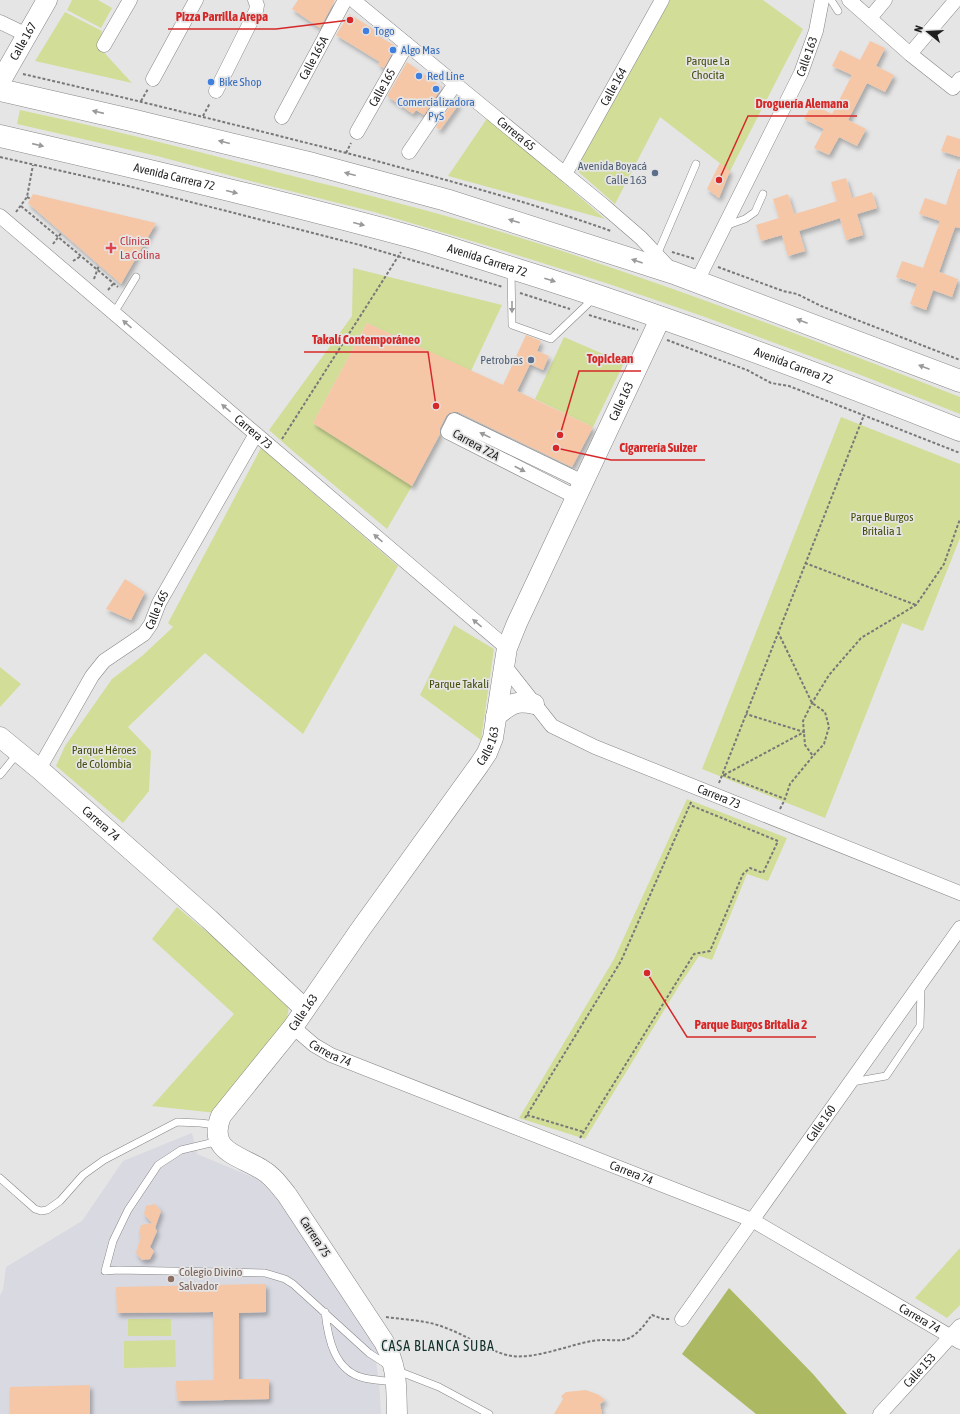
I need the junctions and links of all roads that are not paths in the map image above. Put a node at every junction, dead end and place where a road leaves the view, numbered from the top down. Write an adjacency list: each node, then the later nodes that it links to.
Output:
1 (46, 0): 16 (street, Calle 167)
2 (130, 0): 18 (street)
3 (196, 0): 20 (street)
4 (345, 0): 26 (street, Calle 165A)
5 (353, 0): 17 (street, Carrera 65)
6 (662, 0): 31 (street, Calle 164)
7 (822, 0): 34 (street, Calle 163)
8 (831, 0): 13 (lane)
9 (849, 0): 14 (street)
10 (885, 0): 14 (street)
11 (956, 0): 19 (street)
12 (256, 2): 25 (street)
13 (838, 10)
14 (870, 18): 19 (street)
15 (0, 22): 16 (street)
16 (27, 35): 21 (street, Calle 167)
17 (407, 44): 22 (street, Carrera 65); 27 (street, Calle 165)
18 (104, 45)
19 (910, 54): 23 (street)
20 (153, 79)
21 (0, 82)
22 (455, 84): 29 (street); 31 (street, Carrera 65)
23 (955, 86)
24 (0, 90): 37 (highway, one-way to 24)
25 (216, 91)
26 (282, 117)
27 (357, 132)
28 (0, 136): 36 (highway, Avenida Carrera 72, one-way to 36)
29 (409, 152)
30 (696, 164): 35 (lane)
31 (565, 174): 35 (street, Carrera 65)
32 (763, 194): 34 (lane)
33 (7, 216): 41 (street, Carrera 73)
34 (724, 227): 39 (street, Calle 163)
35 (657, 255): 37 (street, Carrera 65)
36 (511, 268): 40 (highway, Avenida Carrera 72, one-way to 40); 40 (lane, one-way to 40)
37 (674, 273): 39 (highway)
38 (136, 277): 41 (lane)
39 (696, 281): 43 (highway, one-way to 39)
40 (598, 296): 42 (highway, Avenida Carrera 72)
41 (114, 312): 45 (street, Carrera 73, one-way to 41)
42 (657, 326): 44 (highway, Avenida Carrera 72); 48 (street, Calle 163)
43 (960, 381)
44 (960, 430)
45 (256, 434): 49 (street, Carrera 73, one-way to 45); 54 (street, Calle 165)
46 (549, 466): 47 (street); 47 (street, Carrera 72A, one-way to 47); 48 (street, Carrera 72A)
47 (542, 480): 48 (street, Carrera 72A)
48 (580, 490): 49 (street, Calle 163)
49 (505, 657): 50 (street, Carrera 73); 51 (street, Calle 163)
50 (534, 704): 51 (street); 56 (street, Carrera 73)
51 (496, 716): 59 (street, Calle 163)
52 (0, 737): 53 (street, Carrera 74)
53 (18, 752): 54 (street, Carrera 74); 55 (lane)
54 (39, 769): 59 (street, Carrera 74)
55 (0, 775)
56 (960, 893)
57 (960, 928): 58 (street, Calle 160)
58 (921, 982): 61 (street, Calle 160); 61 (lane)
59 (305, 1009): 60 (street, Calle 163)
60 (293, 1027): 62 (street, Calle 163); 64 (street, Carrera 74)
61 (850, 1082): 64 (street, Calle 160)
62 (218, 1133): 63 (lane); 65 (lane); 69 (street, Carrera 75)
63 (0, 1178)
64 (752, 1220): 66 (street, Calle 160); 68 (street, Carrera 74)
65 (325, 1312): 69 (lane); 69 (lane)
66 (682, 1319)
67 (960, 1326): 68 (street, Calle 153)
68 (955, 1339): 72 (street, Calle 153)
69 (396, 1376): 70 (street, Carrera 75); 71 (lane)
70 (397, 1414)
71 (489, 1414)
72 (880, 1414)

